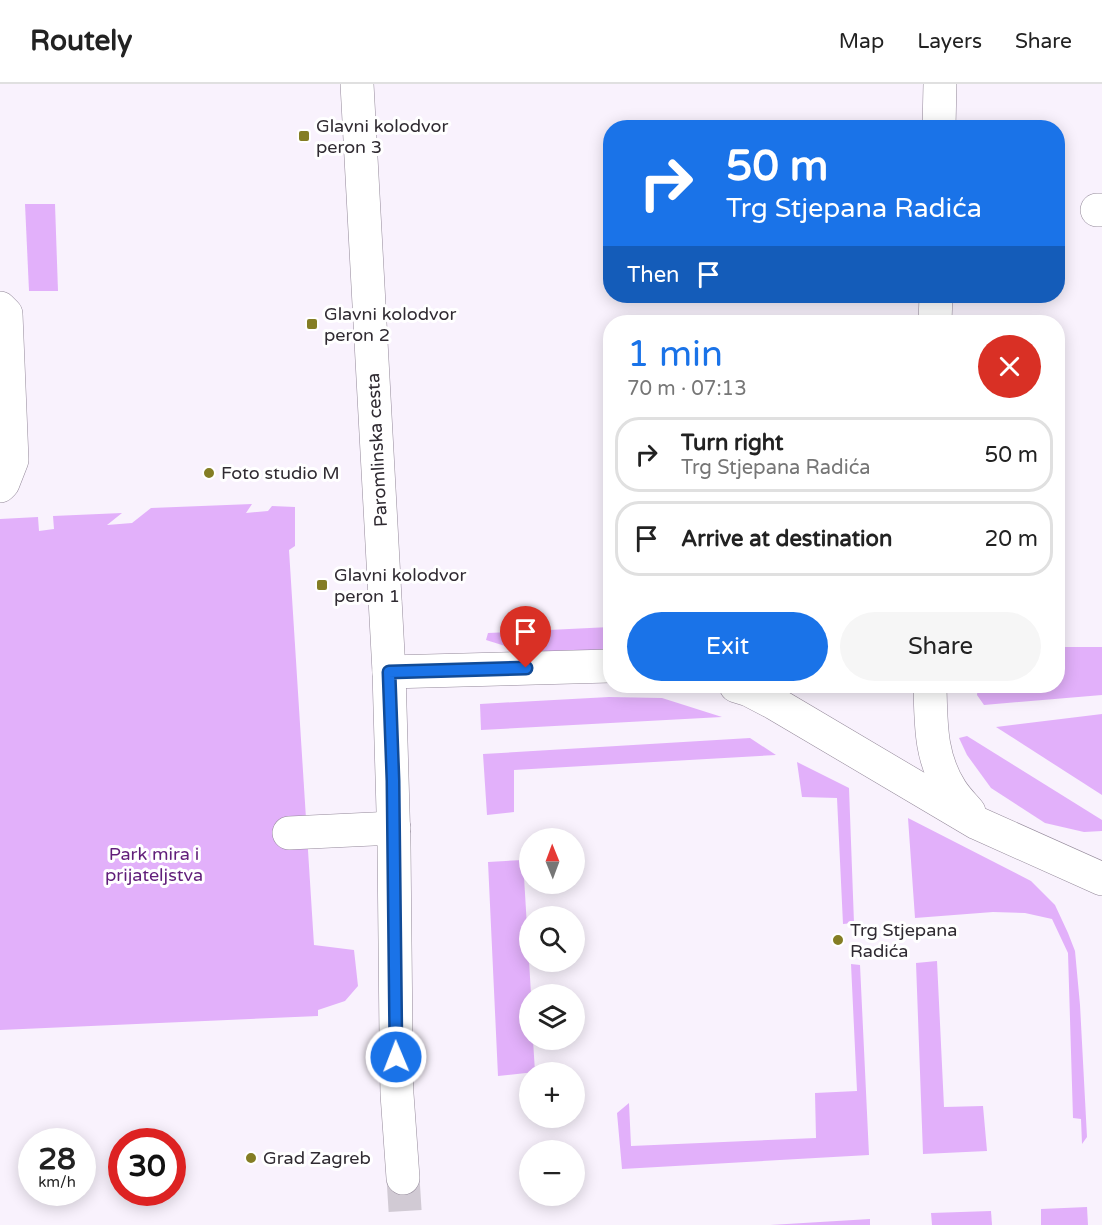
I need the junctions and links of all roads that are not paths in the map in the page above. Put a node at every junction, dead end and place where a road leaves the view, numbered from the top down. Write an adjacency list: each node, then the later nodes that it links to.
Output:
1 (357, 84): 7 (street, Paromlinska cesta)
2 (940, 84): 3 (street)
3 (939, 120)
4 (0, 308): 5 (street)
5 (0, 486)
6 (603, 666): 7 (street)
7 (389, 672): 11 (street)
8 (755, 693): 10 (street)
9 (930, 693): 10 (street)
10 (977, 823): 13 (street)
11 (394, 828): 12 (street); 15 (street)
12 (289, 833)
13 (1102, 879): 14 (street)
14 (1102, 894)
15 (403, 1178)

